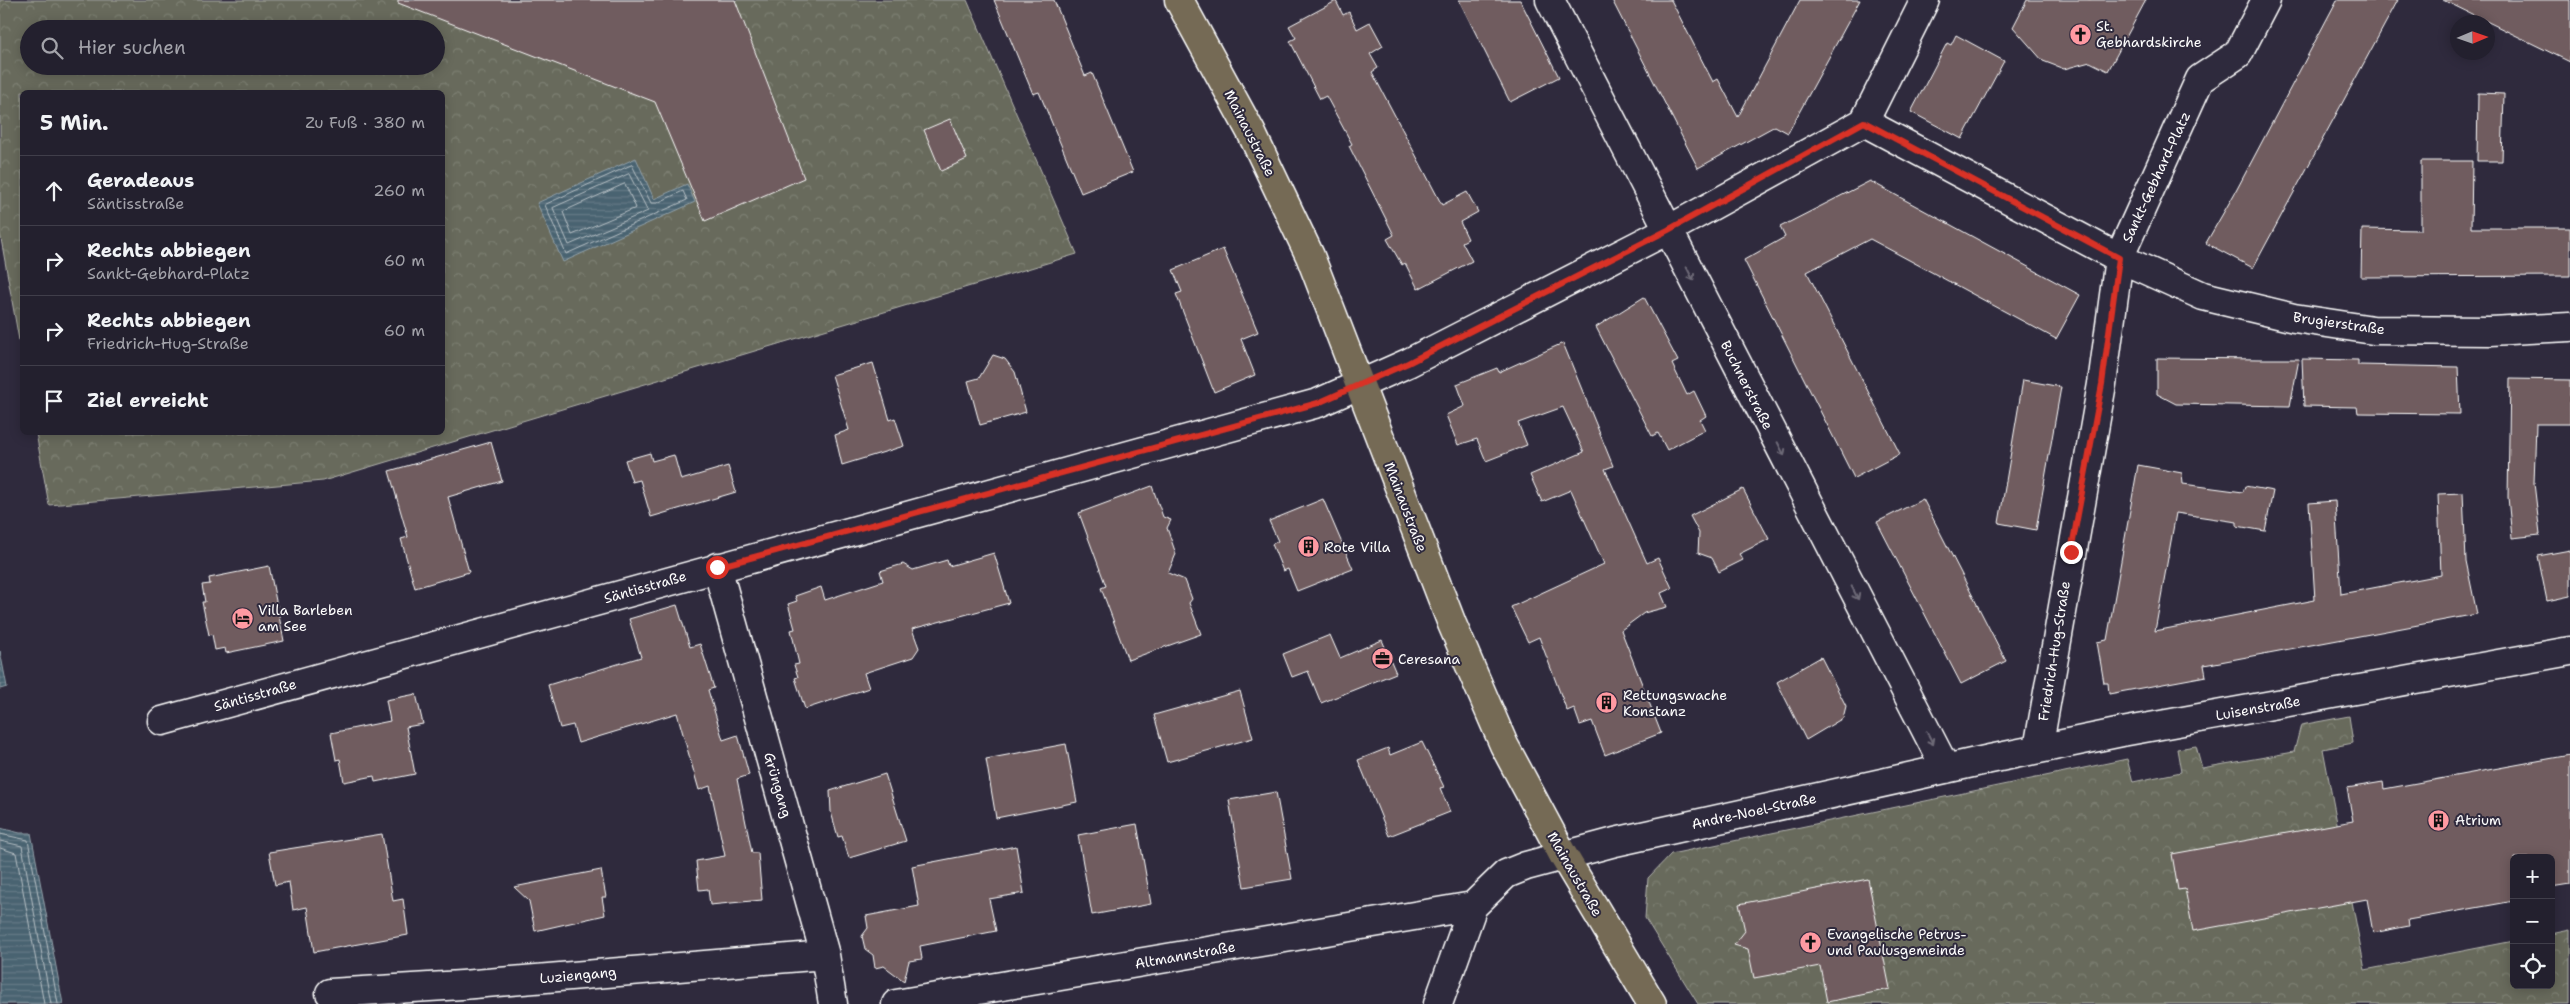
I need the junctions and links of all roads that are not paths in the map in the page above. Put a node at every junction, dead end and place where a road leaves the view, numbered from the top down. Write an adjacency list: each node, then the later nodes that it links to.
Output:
1 (1178, 0): 9 (main road, Mainaustraße)
2 (1550, 0): 6 (street, Buchnerstraße)
3 (1925, 0): 5 (street)
4 (2266, 0): 7 (street, Sankt-Gebhard-Platz)
5 (1864, 122): 6 (street, Säntisstraße); 7 (street, Sankt-Gebhard-Platz)
6 (1668, 230): 9 (street, Säntisstraße); 14 (street, Buchnerstraße, one-way to 14)
7 (2119, 258): 8 (street, Brugierstraße); 13 (street, Friedrich-Hug-Straße)
8 (2570, 327)
9 (1358, 384): 10 (street, Säntisstraße); 15 (main road, Mainaustraße)
10 (717, 567): 12 (street, Säntisstraße); 17 (street, Grüngang)
11 (2570, 651): 13 (street, Luisenstraße)
12 (162, 721)
13 (2038, 749): 14 (street, Luisenstraße)
14 (1946, 769): 15 (street, Andre-Noel-Straße)
15 (1563, 855): 16 (street, Andre-Noel-Straße); 22 (main road, Mainaustraße)
16 (1473, 906): 20 (street, Altmannstraße); 21 (street)
17 (825, 955): 18 (street, Luziengang); 19 (street, Grüngang)
18 (330, 993)
19 (833, 1004)
20 (896, 1004)
21 (1438, 1004)
22 (1652, 1004)

